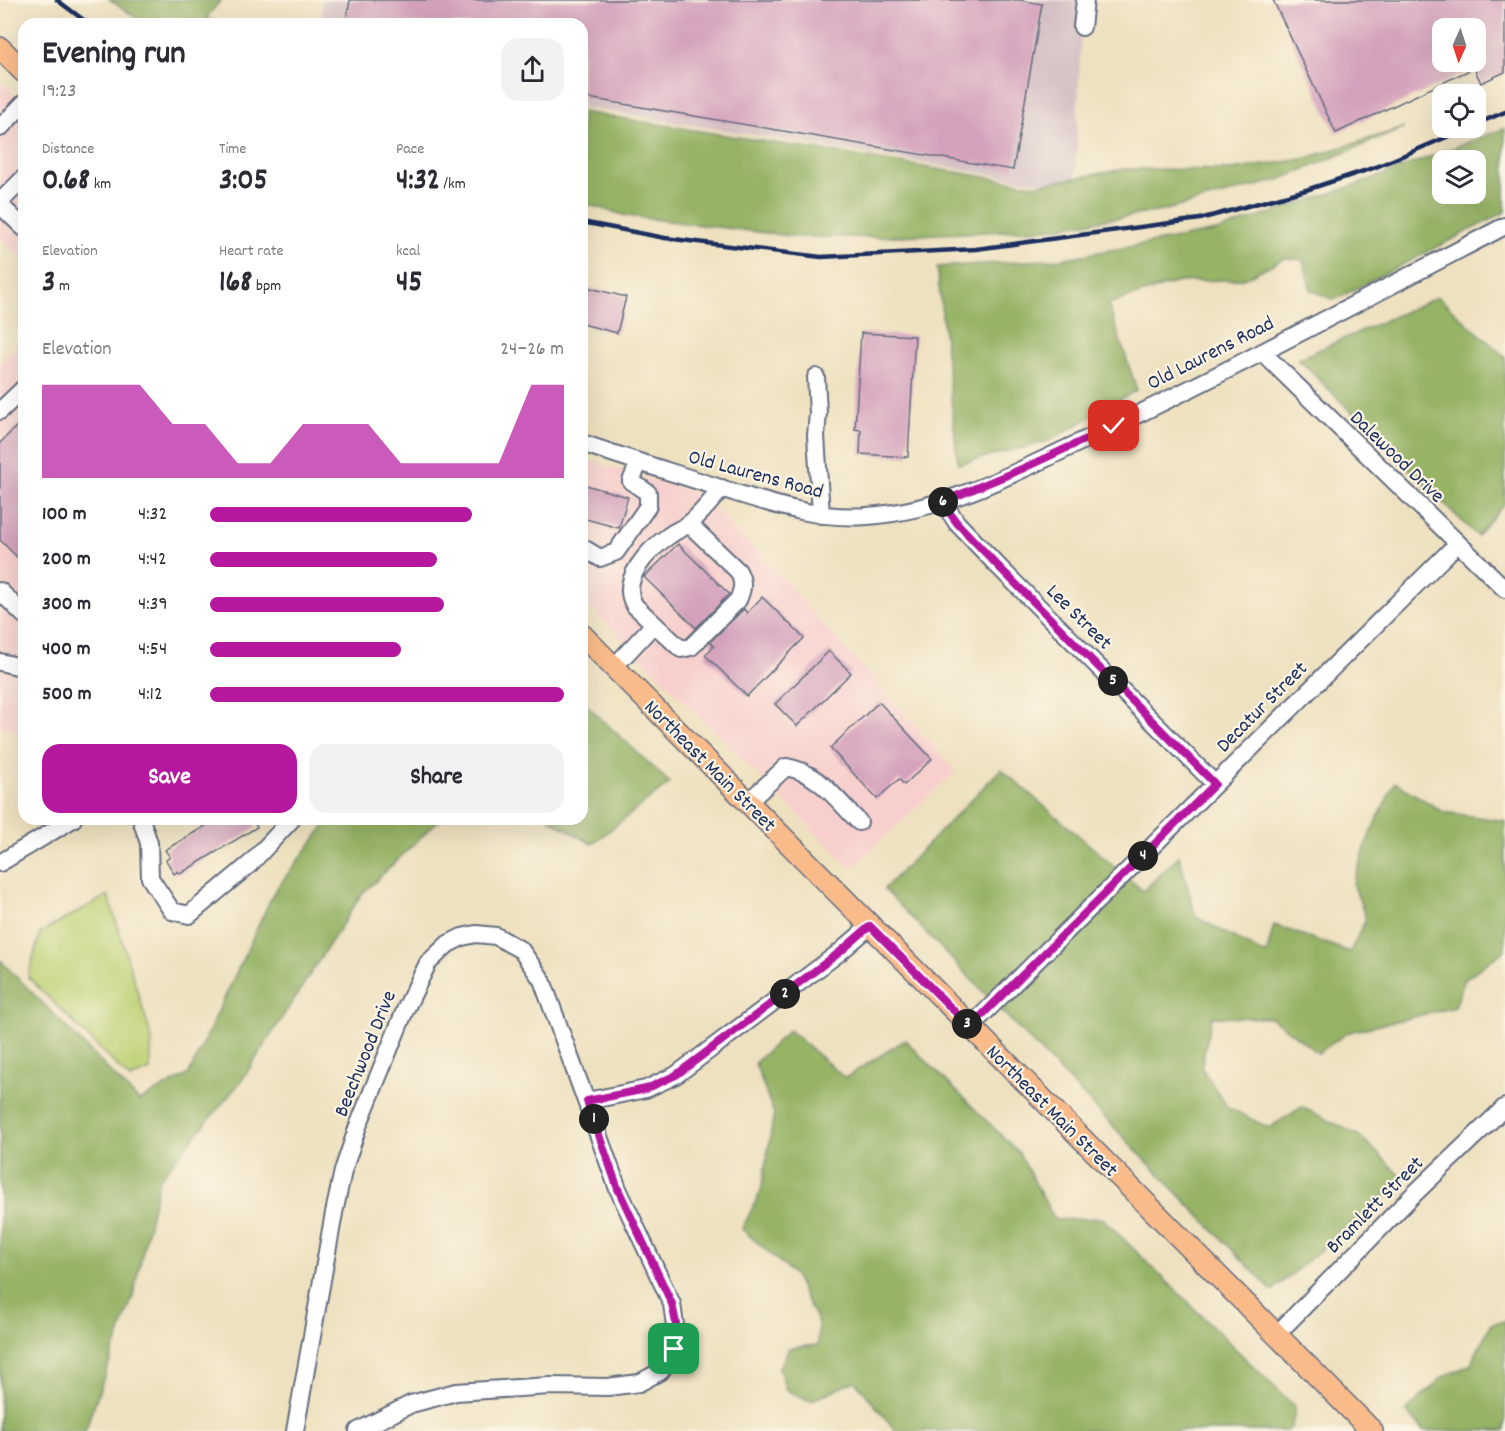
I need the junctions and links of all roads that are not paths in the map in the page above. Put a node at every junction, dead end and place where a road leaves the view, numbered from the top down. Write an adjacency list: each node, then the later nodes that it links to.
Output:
1 (1084, 0): 2 (street)
2 (1082, 27)
3 (0, 48): 4 (main road)
4 (18, 66)
5 (18, 108): 6 (street)
6 (0, 128)
7 (18, 184): 8 (street)
8 (0, 204): 9 (street)
9 (18, 222)
10 (1505, 226): 11 (street, Old Laurens Road)
11 (1263, 352): 18 (street, Old Laurens Road); 21 (street, Dalewood Drive)
12 (816, 377): 19 (street)
13 (18, 394): 14 (street)
14 (0, 411)
15 (588, 445): 16 (street, Old Laurens Road)
16 (639, 463): 17 (street, Old Laurens Road); 22 (street)
17 (722, 488): 19 (street, Old Laurens Road); 20 (street)
18 (942, 502): 19 (street, Old Laurens Road); 31 (street, Lee Street)
19 (821, 515)
20 (689, 524): 26 (street); 26 (street)
21 (1457, 544): 23 (street, Dalewood Drive); 31 (street, Decatur Street)
22 (588, 551)
23 (1505, 589)
24 (0, 591): 25 (street)
25 (18, 609)
26 (653, 625): 30 (street)
27 (588, 641): 30 (main road, Northeast Main Street)
28 (0, 663): 29 (street)
29 (18, 666)
30 (614, 667): 32 (main road, Northeast Main Street)
31 (1215, 784): 39 (street, Decatur Street)
32 (748, 802): 33 (street); 38 (main road, Northeast Main Street)
33 (859, 822)
34 (63, 825): 37 (street)
35 (143, 825): 36 (street)
36 (286, 825)
37 (0, 863)
38 (870, 926): 39 (main road, Northeast Main Street); 40 (street)
39 (970, 1027): 42 (main road, Northeast Main Street)
40 (587, 1101): 43 (street, Beechwood Drive); 44 (street, Beechwood Drive)
41 (1505, 1107): 42 (street, Bramlett Street)
42 (1276, 1335): 45 (main road, Northeast Main Street)
43 (295, 1431)
44 (358, 1431)
45 (1372, 1431)

